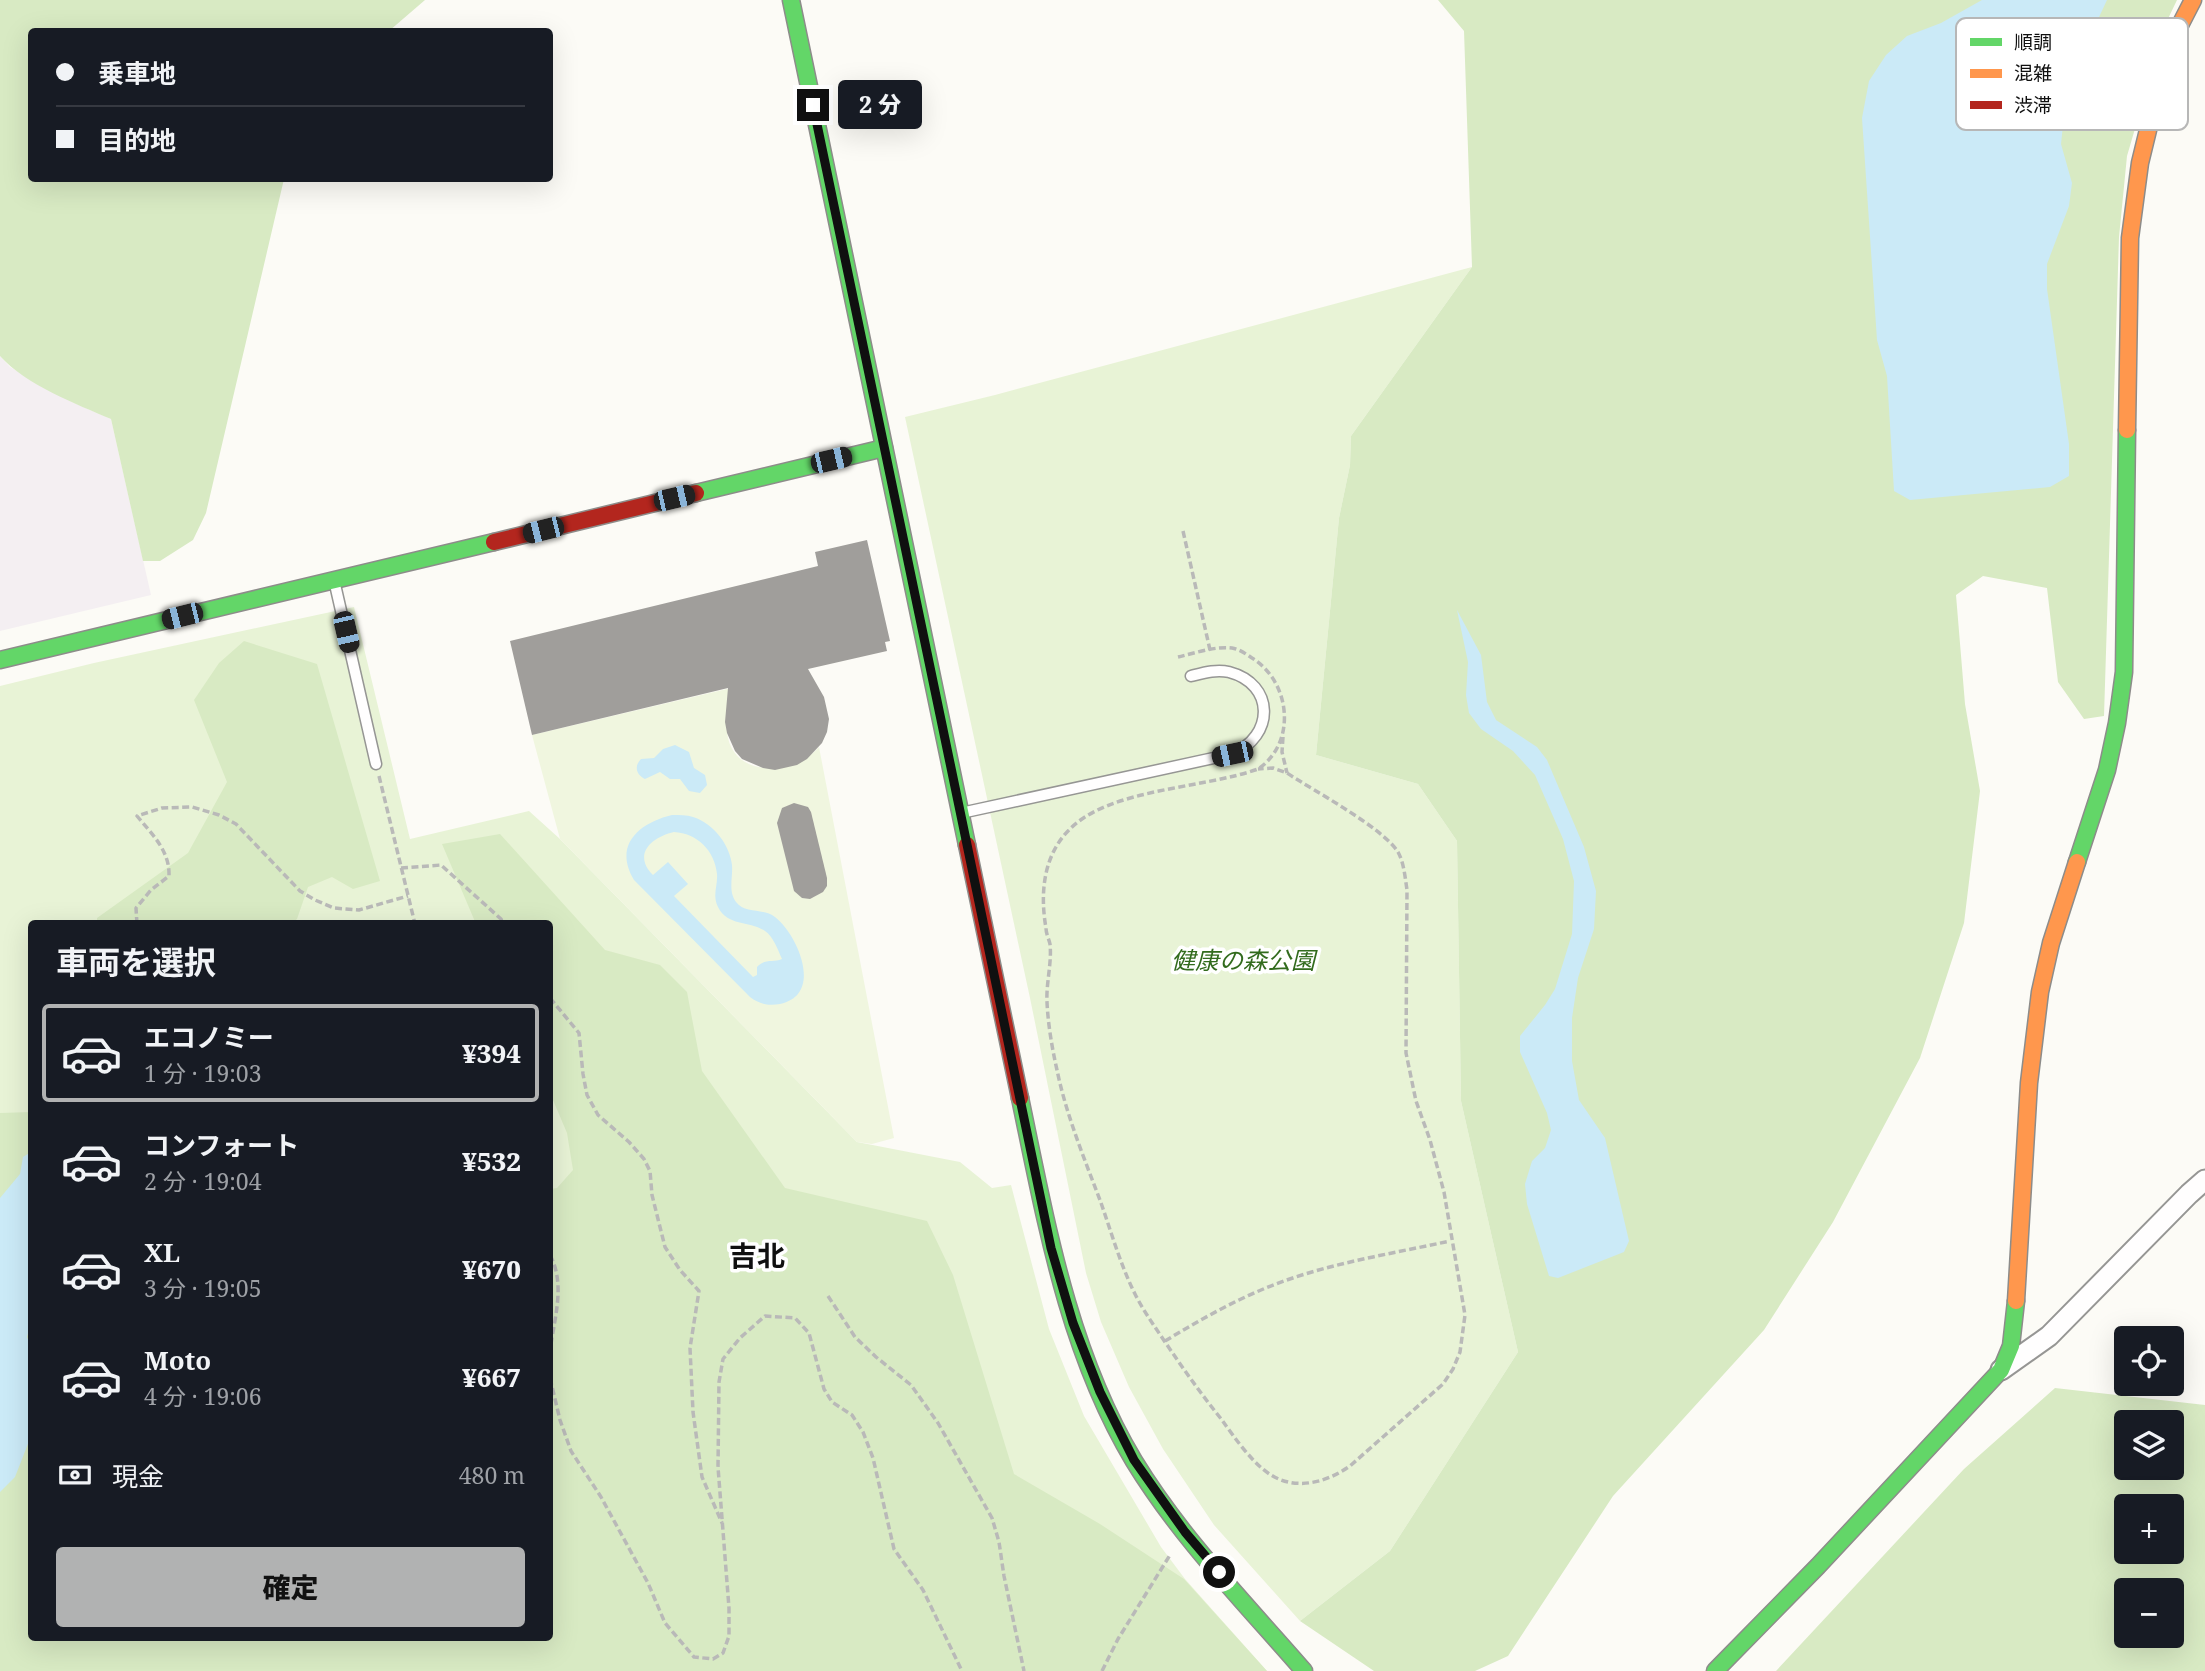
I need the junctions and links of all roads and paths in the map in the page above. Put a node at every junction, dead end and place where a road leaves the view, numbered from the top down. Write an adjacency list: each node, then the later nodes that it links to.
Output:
1 (791, 0): 5 (street)
2 (2193, 0): 3 (street)
3 (2184, 18)
4 (2149, 130): 29 (street)
5 (884, 448): 7 (street); 16 (street)
6 (1183, 531): 8 (path)
7 (333, 580): 10 (street); 13 (lane)
8 (1210, 650): 9 (path); 12 (path)
9 (1178, 657)
10 (0, 660)
11 (1191, 676): 16 (lane)
12 (1283, 734): 14 (path); 15 (path)
13 (376, 764): 17 (path)
14 (1258, 769): 15 (path); 28 (path)
15 (1287, 773): 24 (path)
16 (960, 813): 36 (street)
17 (401, 868): 18 (path); 21 (path)
18 (408, 897): 19 (path); 20 (path)
19 (137, 920)
20 (414, 920)
21 (501, 920)
22 (553, 1002): 31 (path)
23 (2205, 1180): 29 (street)
24 (1450, 1241): 28 (path); 28 (path)
25 (553, 1260): 27 (path)
26 (828, 1296): 34 (path)
27 (553, 1329)
28 (1165, 1341)
29 (2001, 1370): 37 (street)
30 (553, 1391): 31 (path)
31 (724, 1528): 33 (path)
32 (1170, 1555): 35 (path)
33 (962, 1671)
34 (1024, 1671)
35 (1102, 1671)
36 (1304, 1671)
37 (1715, 1671)

